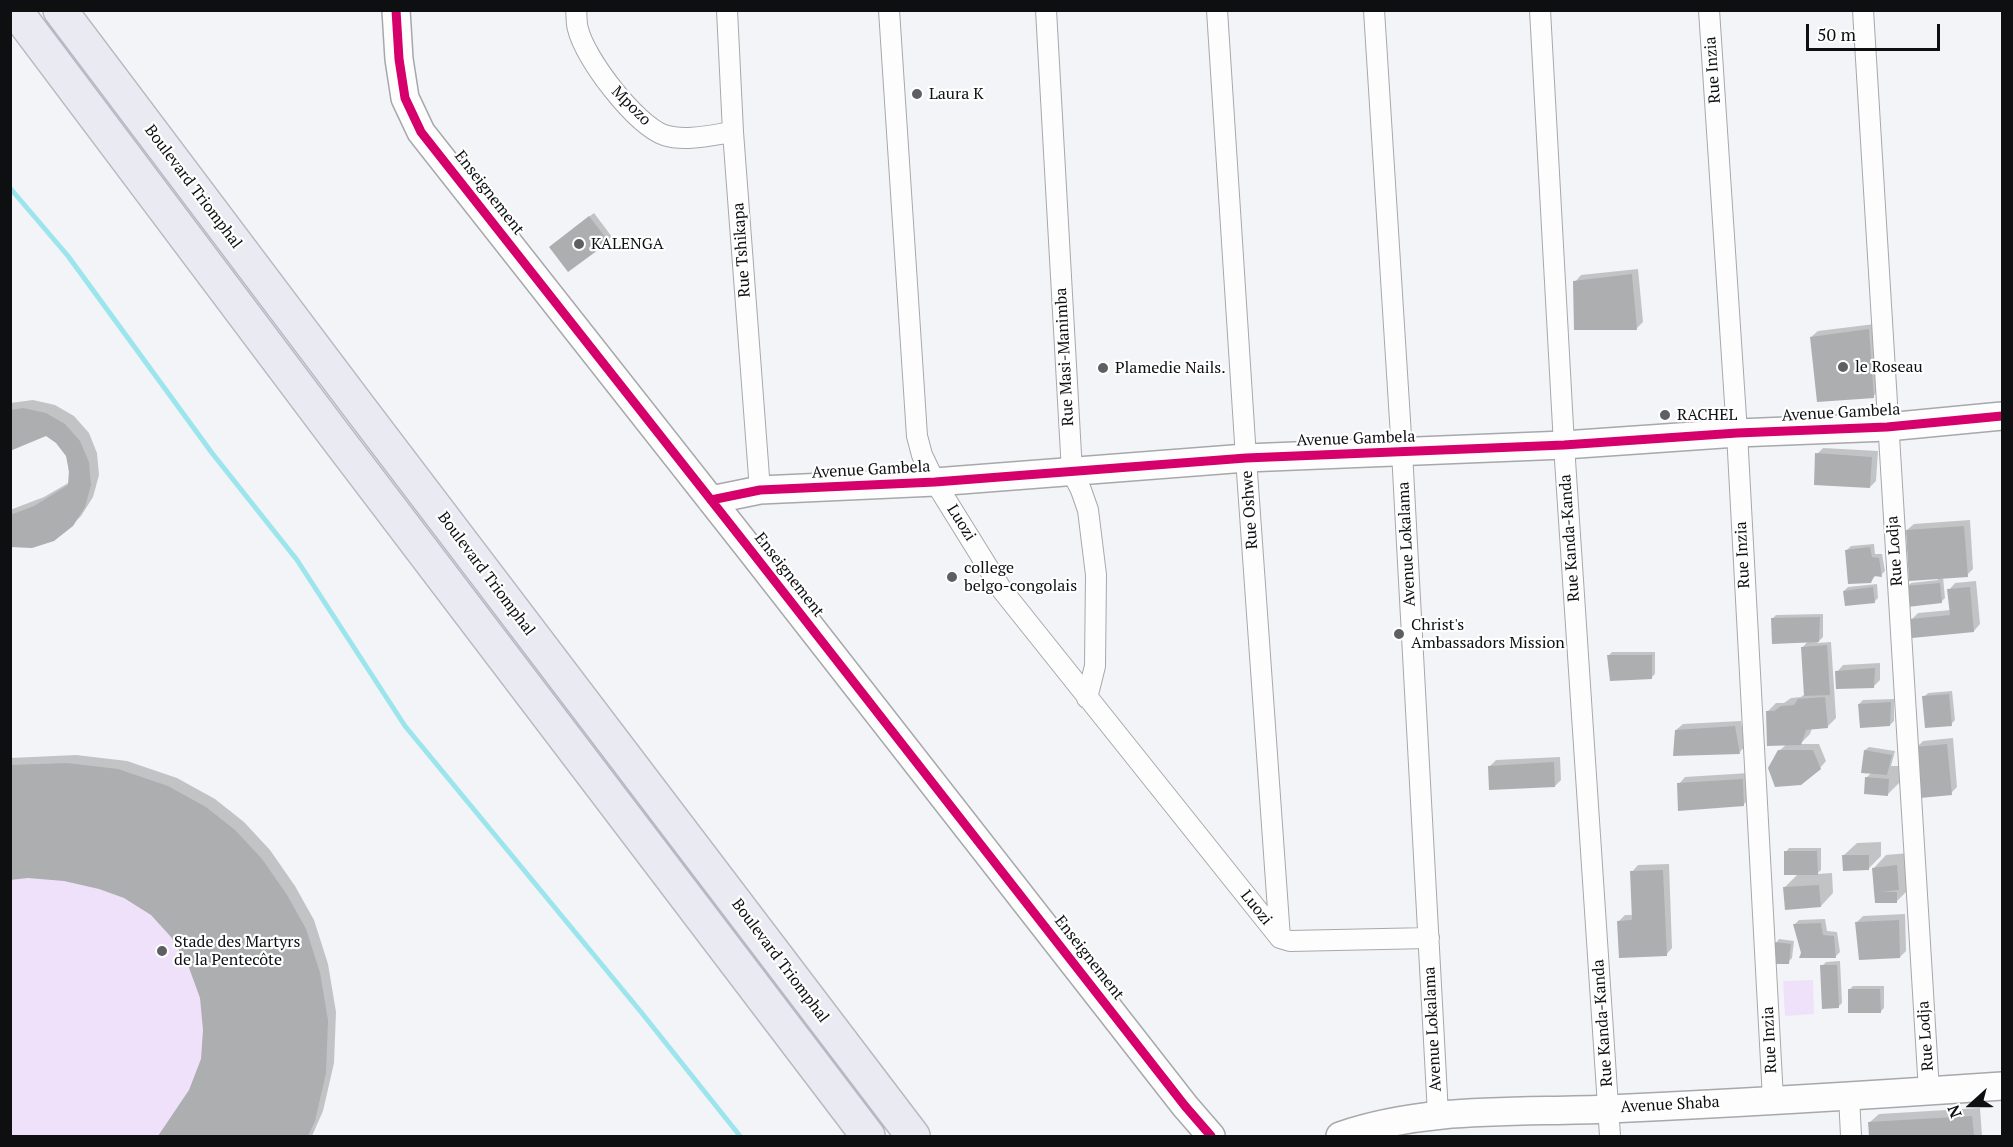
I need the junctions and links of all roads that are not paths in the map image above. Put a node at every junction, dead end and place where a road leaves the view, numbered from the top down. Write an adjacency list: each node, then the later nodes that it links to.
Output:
1 (15, 10): 33 (highway)
2 (60, 10): 34 (highway, Boulevard Triomphal)
3 (396, 10): 23 (street, Enseignement)
4 (576, 10): 13 (street, Mpozo)
5 (727, 10): 13 (street, Rue Tshikapa)
6 (889, 10): 21 (street, Luozi)
7 (1046, 10): 20 (street, Rue Masi-Manimba)
8 (1217, 10): 19 (street, Rue Oshwe)
9 (1374, 10): 18 (street, Avenue Lokalama)
10 (1540, 10): 17 (street, Rue Kanda-Kanda)
11 (1709, 10): 16 (street, Rue Inzia)
12 (1863, 10): 15 (street, Rue Lodja)
13 (733, 132): 22 (street, Rue Tshikapa)
14 (2002, 416): 15 (street, Avenue Gambela)
15 (1887, 427): 16 (street, Avenue Gambela); 28 (street, Rue Lodja)
16 (1737, 433): 17 (street, Avenue Gambela); 30 (street, Rue Inzia)
17 (1564, 445): 18 (street, Avenue Gambela); 31 (street, Rue Kanda-Kanda)
18 (1402, 452): 19 (street, Avenue Gambela); 26 (street, Avenue Lokalama)
19 (1246, 458): 20 (street, Avenue Gambela); 25 (street, Rue Oshwe)
20 (1072, 472): 21 (street, Avenue Gambela); 24 (street, Rue Masi-Manimba)
21 (935, 482): 22 (street, Avenue Gambela); 24 (street, Luozi)
22 (760, 490): 23 (street, Avenue Gambela)
23 (711, 500): 35 (street, Enseignement)
24 (1087, 698): 25 (street, Luozi)
25 (1280, 938): 26 (street)
26 (1429, 938): 32 (street, Avenue Lokalama)
27 (2002, 1086): 28 (street, Avenue Shaba)
28 (1929, 1091): 29 (street, Avenue Shaba)
29 (1849, 1096): 30 (street, Avenue Shaba); 38 (street)
30 (1773, 1100): 31 (street, Avenue Shaba)
31 (1609, 1109): 32 (street, Avenue Shaba); 37 (street, Rue Kanda-Kanda)
32 (1438, 1114): 36 (street, Avenue Shaba)
33 (868, 1137)
34 (913, 1137)
35 (1211, 1137)
36 (1340, 1137)
37 (1610, 1137)
38 (1851, 1137)

